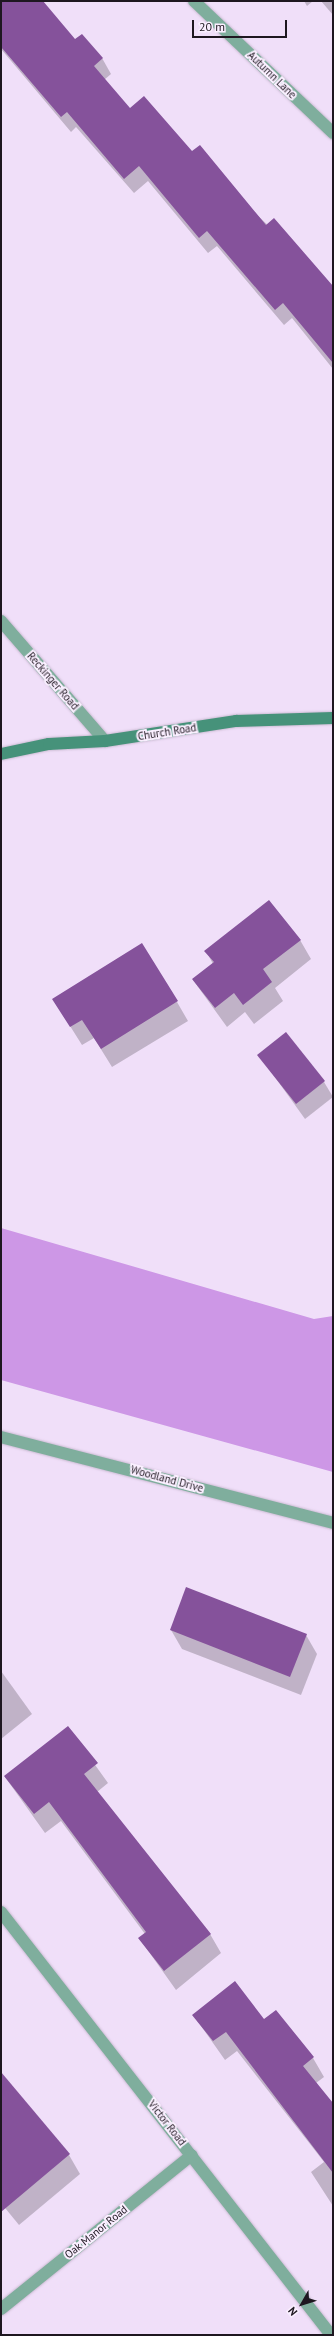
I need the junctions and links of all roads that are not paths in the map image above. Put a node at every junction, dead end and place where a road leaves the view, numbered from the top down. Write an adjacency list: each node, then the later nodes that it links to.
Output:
1 (194, 1): 2 (street, Autumn Lane)
2 (333, 133)
3 (1, 621): 5 (street, Reckinger Road)
4 (333, 718): 5 (street, Church Road)
5 (106, 741): 6 (street, Church Road)
6 (1, 754)
7 (1, 1437): 8 (street, Woodland Drive)
8 (333, 1523)
9 (1, 1912): 10 (street, Victor Road)
10 (192, 2155): 11 (street, Oak Manor Road); 12 (street, Victor Road)
11 (1, 2309)
12 (331, 2335)

